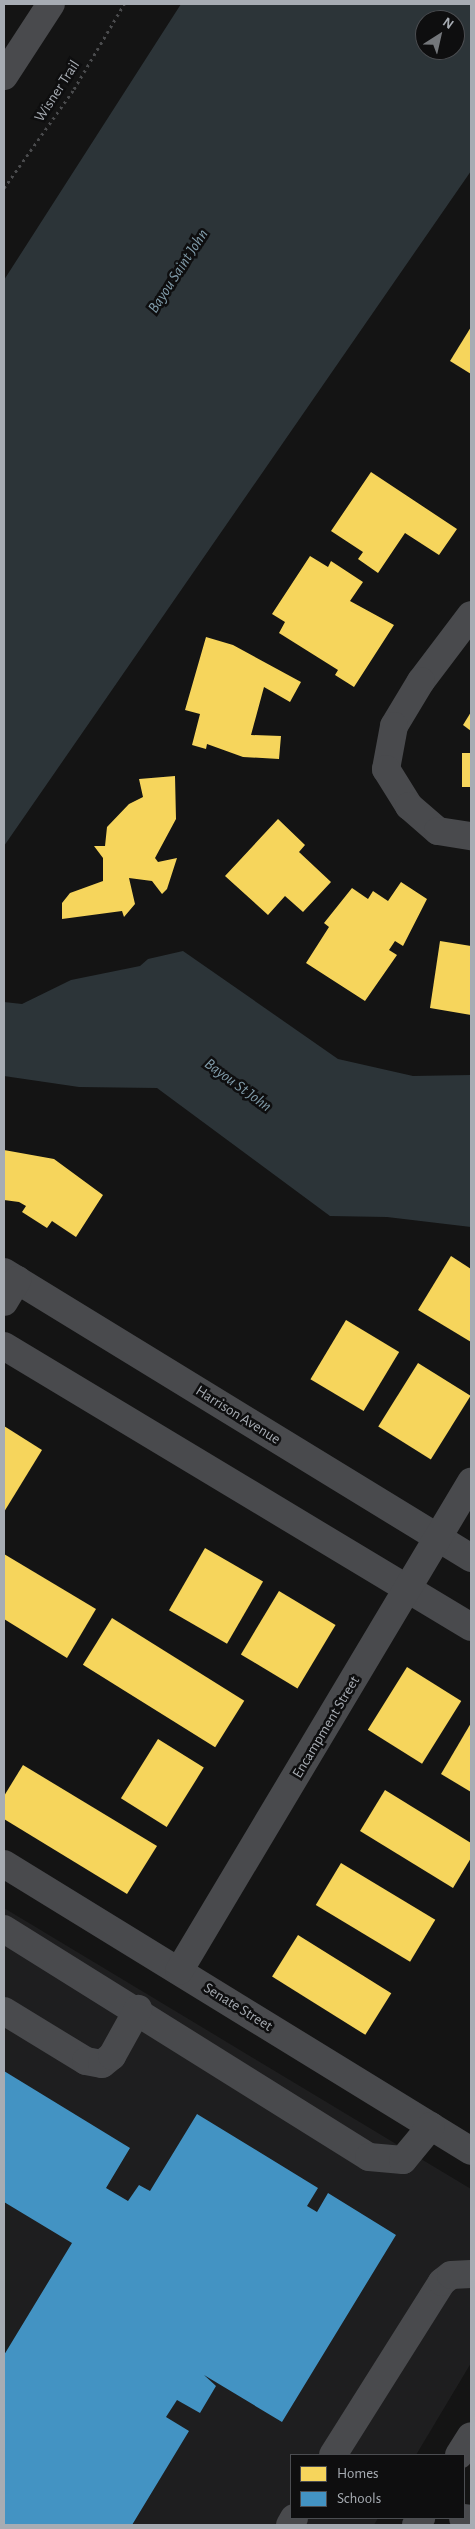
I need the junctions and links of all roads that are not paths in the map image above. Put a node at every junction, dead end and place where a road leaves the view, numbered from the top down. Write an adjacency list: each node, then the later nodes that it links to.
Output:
1 (51, 4): 2 (street)
2 (4, 76)
3 (471, 615): 4 (street)
4 (471, 836)
5 (8, 1285): 8 (street, Harrison Avenue)
6 (4, 1346): 10 (street)
7 (471, 1482): 8 (street, Encampment Street)
8 (437, 1538): 9 (street, Harrison Avenue); 10 (street, Encampment Street)
9 (471, 1558)
10 (409, 1589): 11 (street); 14 (street, Encampment Street)
11 (471, 1627)
12 (4, 1864): 14 (street, Senate Street)
13 (4, 1929): 15 (street)
14 (179, 1971): 17 (street, Senate Street)
15 (138, 2009): 16 (street); 17 (street)
16 (4, 2011)
17 (430, 2126): 18 (street, Senate Street)
18 (471, 2151)
19 (471, 2274): 21 (street)
20 (471, 2436): 22 (street)
21 (335, 2454)
22 (460, 2454)

